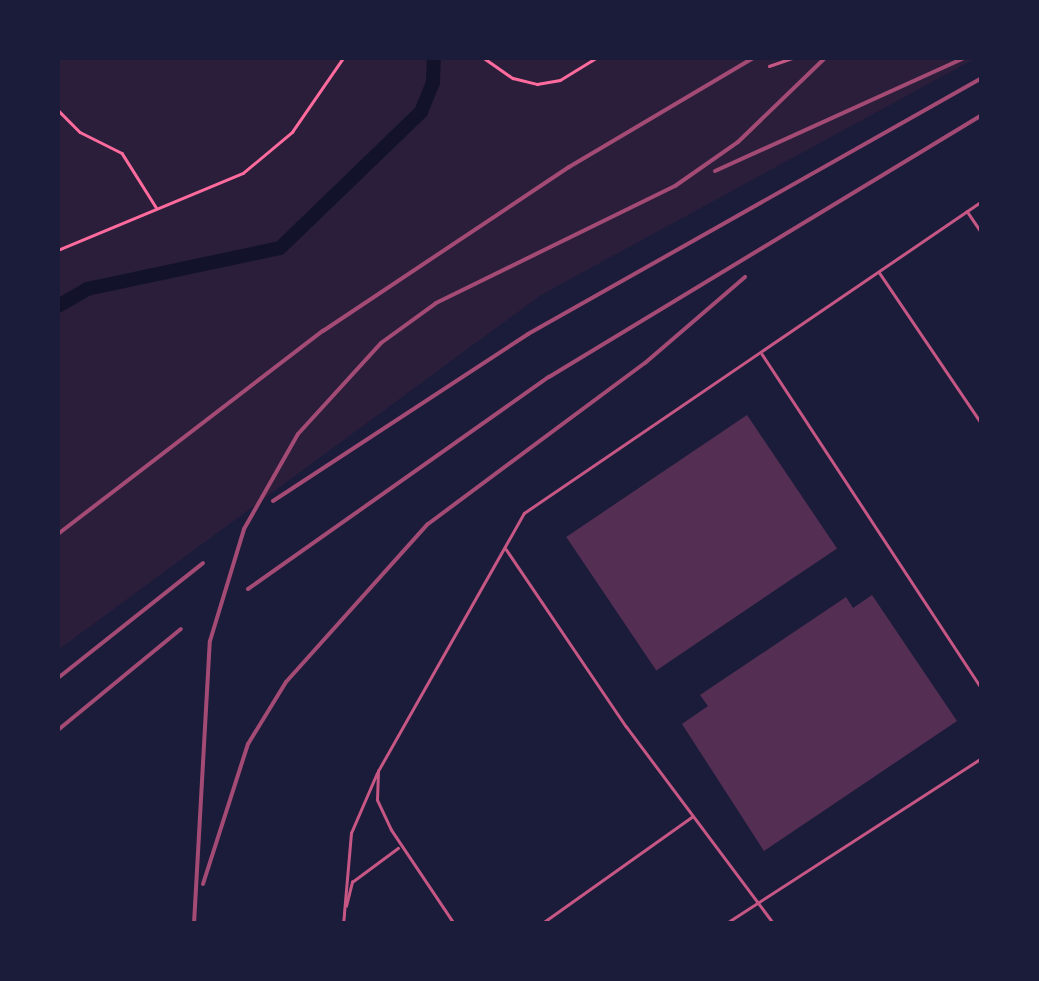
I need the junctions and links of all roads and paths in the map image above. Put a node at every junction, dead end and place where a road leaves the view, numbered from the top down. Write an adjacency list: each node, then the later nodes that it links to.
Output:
1 (343, 58): 8 (path)
2 (484, 58): 3 (path)
3 (596, 58)
4 (792, 58): 5 (lane)
5 (769, 66)
6 (58, 110): 8 (path)
7 (982, 201): 9 (lane)
8 (157, 209): 11 (path)
9 (966, 210): 10 (lane); 12 (lane)
10 (982, 233)
11 (58, 250)
12 (877, 269): 13 (lane); 14 (lane)
13 (761, 353): 15 (lane); 16 (lane)
14 (982, 424)
15 (505, 547): 18 (lane); 19 (lane)
16 (982, 690)
17 (982, 758): 21 (lane)
18 (378, 772): 20 (lane); 22 (lane)
19 (694, 815): 21 (lane); 25 (lane)
20 (399, 848): 22 (lane); 24 (lane)
21 (760, 901): 26 (lane); 27 (lane)
22 (344, 913): 23 (lane)
23 (343, 924)
24 (454, 924)
25 (541, 924)
26 (725, 924)
27 (774, 924)

